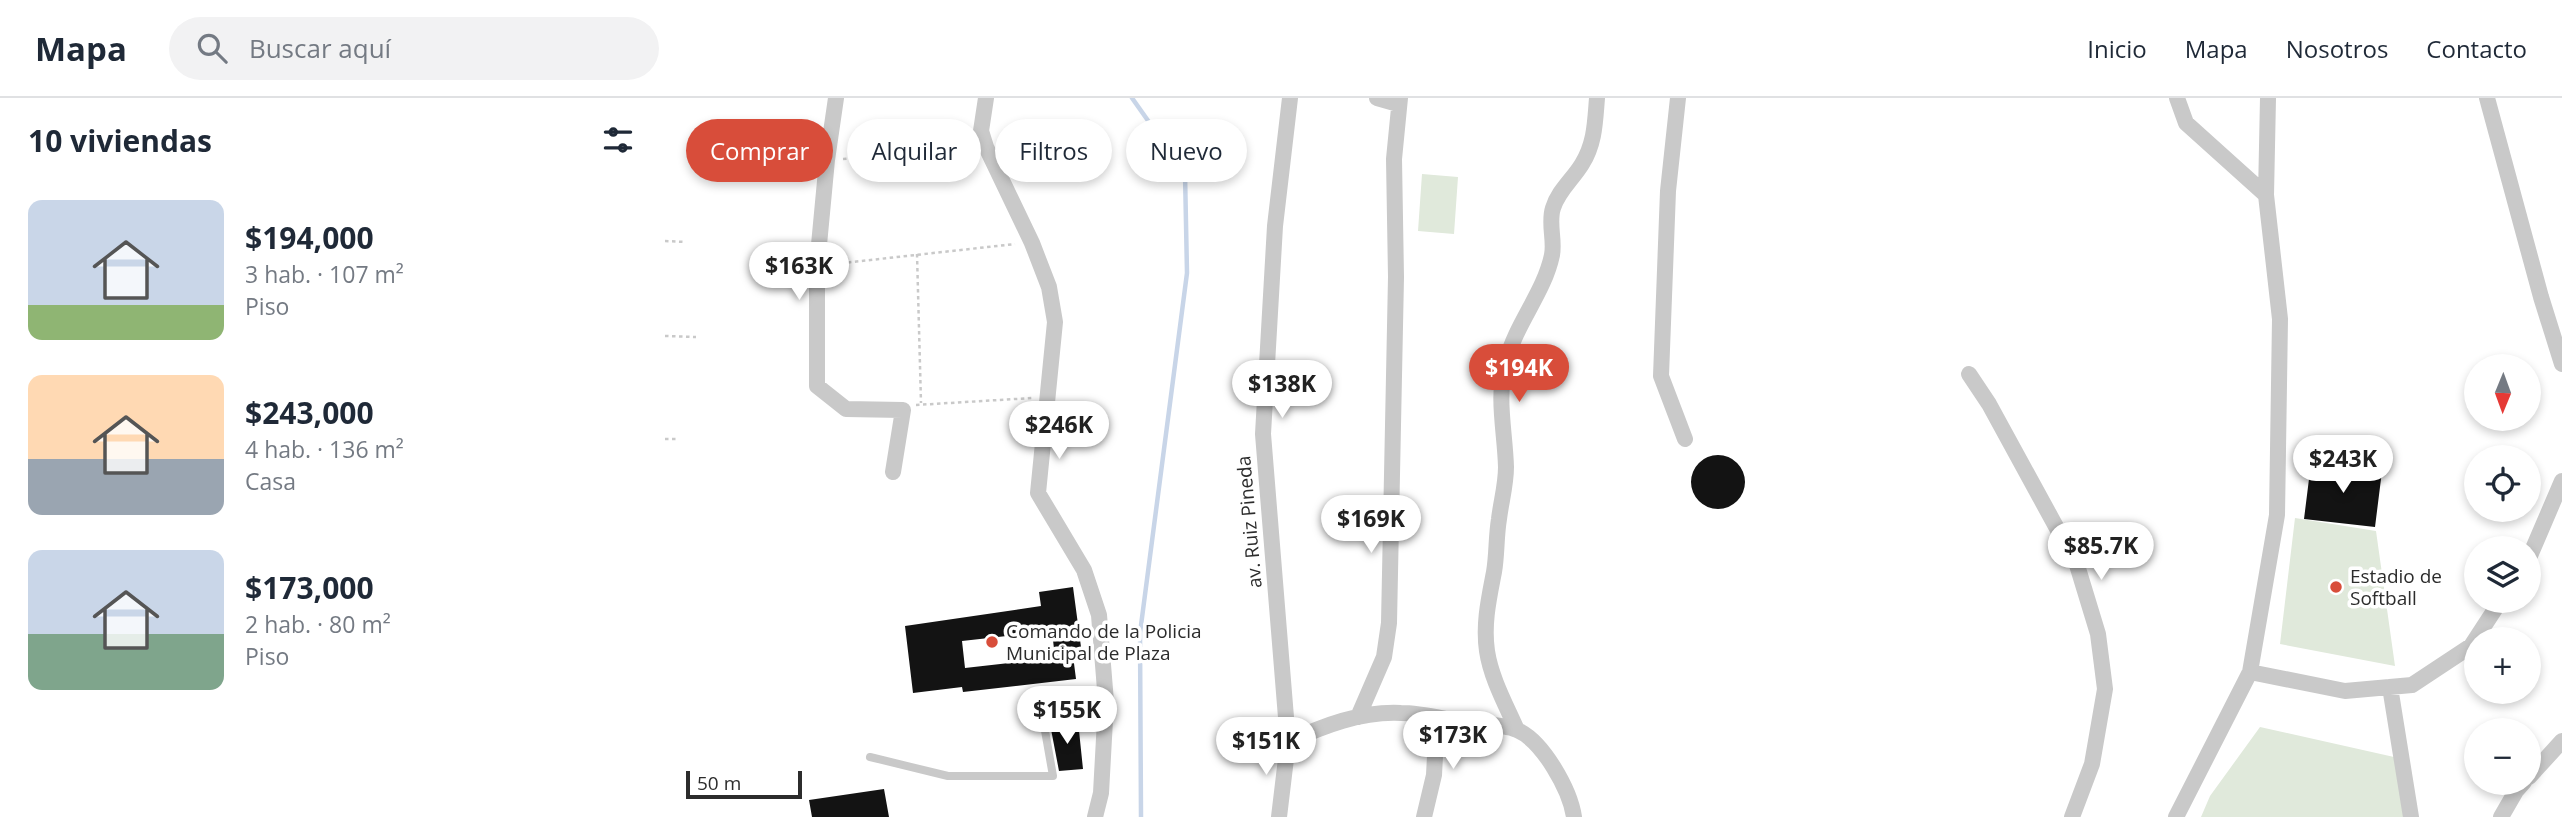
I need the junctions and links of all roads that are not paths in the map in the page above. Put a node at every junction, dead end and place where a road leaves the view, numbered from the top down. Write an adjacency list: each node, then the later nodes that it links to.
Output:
1 (836, 98): 16 (street)
2 (986, 98): 22 (street)
3 (1290, 98): 27 (street, av. Ruiz Pineda)
4 (1377, 98): 10 (street)
5 (1597, 98): 25 (street)
6 (1678, 98): 15 (street)
7 (2177, 98): 11 (street)
8 (2268, 98): 11 (street)
9 (2487, 98): 12 (street)
10 (1399, 101): 23 (street)
11 (2266, 195): 20 (street)
12 (2554, 319): 13 (street)
13 (2562, 364)
14 (1969, 373): 35 (street)
15 (1685, 439)
16 (894, 472)
17 (2562, 481): 18 (street)
18 (2538, 536)
19 (2493, 613): 21 (street)
20 (2250, 672): 21 (street); 36 (street)
21 (2390, 687): 37 (street)
22 (1106, 702): 28 (lane); 31 (street)
23 (1358, 717): 24 (street); 27 (street)
24 (1437, 718): 25 (street); 33 (street)
25 (1517, 730): 34 (street)
26 (2562, 741): 29 (street)
27 (1288, 742): 32 (street, av. Ruiz Pineda)
28 (870, 757)
29 (2541, 764)
30 (2515, 795): 38 (street)
31 (1095, 817)
32 (1279, 817)
33 (1424, 817)
34 (1574, 817)
35 (2073, 817)
36 (2176, 817)
37 (2411, 817)
38 (2501, 817)

